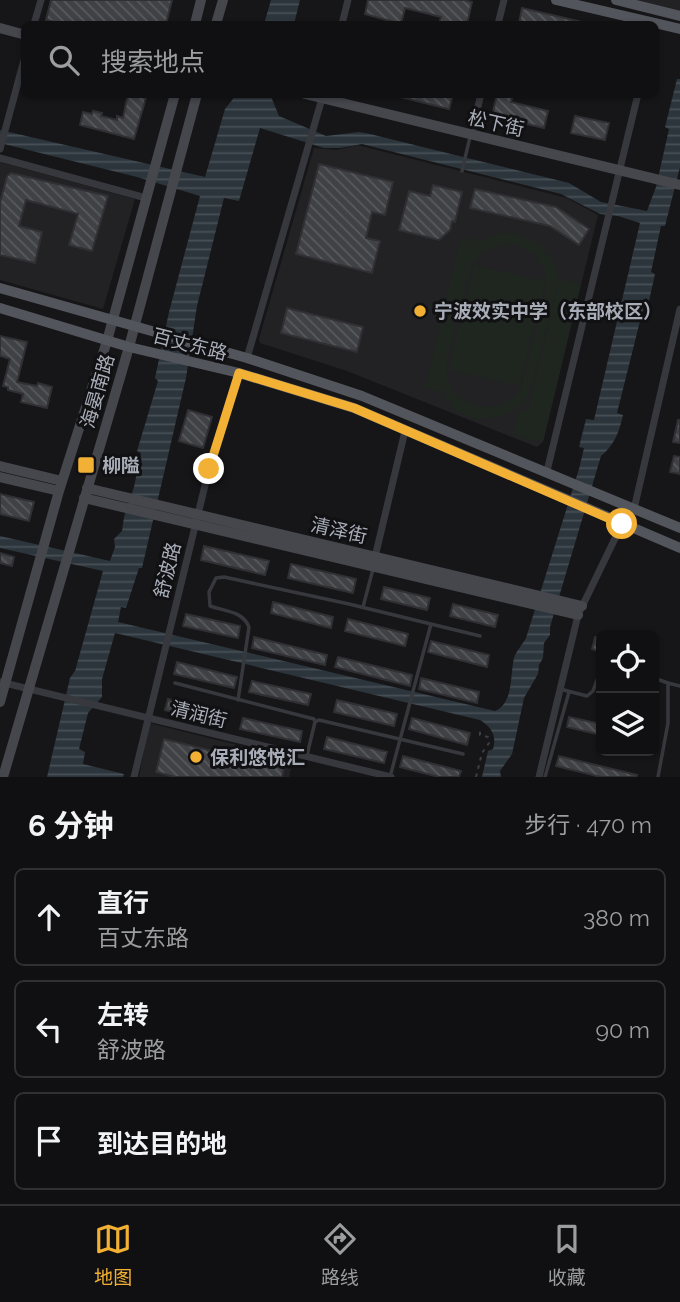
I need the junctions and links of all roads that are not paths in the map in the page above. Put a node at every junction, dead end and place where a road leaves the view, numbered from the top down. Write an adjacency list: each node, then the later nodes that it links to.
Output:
1 (41, 0): 10 (street)
2 (201, 0): 11 (main road)
3 (223, 0): 12 (main road)
4 (348, 0): 13 (street)
5 (504, 0): 14 (street)
6 (556, 0): 15 (main road)
7 (616, 0): 8 (main road)
8 (659, 11): 9 (main road); 16 (street)
9 (680, 16)
10 (35, 21)
11 (196, 21)
12 (217, 21)
13 (344, 21)
14 (499, 21)
15 (640, 21)
16 (657, 21)
17 (659, 26): 19 (main road)
18 (0, 28): 20 (main road)
19 (680, 29)
20 (21, 32)
21 (21, 71): 29 (street)
22 (174, 98): 34 (main road, 海晏南路)
23 (196, 98): 39 (main road, 海晏南路)
24 (323, 98): 43 (street)
25 (327, 98): 28 (main road, 松下街)
26 (480, 98): 28 (street)
27 (637, 98): 31 (street)
28 (471, 135): 31 (main road, 松下街); 32 (lane)
29 (0, 148)
30 (0, 159): 34 (street)
31 (620, 170): 33 (main road, 松下街); 47 (street)
32 (462, 171)
33 (680, 185)
34 (146, 198): 38 (main road, 海晏南路)
35 (0, 288): 38 (main road, 百丈东路)
36 (0, 308): 41 (main road, 百丈东路)
37 (680, 309): 40 (street)
38 (112, 320): 39 (main road, 百丈东路); 41 (main road, 海晏南路)
39 (134, 327): 42 (main road, 海晏南路); 43 (main road, 百丈东路)
40 (677, 336): 51 (street)
41 (107, 341): 42 (main road, 百丈东路); 49 (main road, 海晏南路)
42 (129, 347): 44 (main road, 百丈东路); 50 (main road, 海晏南路)
43 (247, 358): 47 (main road, 百丈东路)
44 (239, 373): 45 (main road, 百丈东路); 52 (street, 舒波路)
45 (405, 430): 53 (main road, 百丈东路); 56 (street)
46 (0, 466): 49 (main road)
47 (547, 471): 51 (main road, 百丈东路)
48 (0, 477): 49 (main road)
49 (61, 486): 62 (main road, 海晏南路)
50 (86, 493): 52 (main road, 清泽街); 67 (main road, 海晏南路)
51 (634, 509): 54 (main road, 百丈东路)
52 (197, 519): 56 (main road, 清泽街); 71 (street, 舒波路)
53 (622, 524): 55 (main road, 百丈东路); 58 (street)
54 (680, 528)
55 (680, 548)
56 (374, 561): 57 (lane); 58 (main road, 清泽街)
57 (363, 607): 59 (lane); 69 (lane)
58 (580, 611): 68 (street)
59 (431, 624): 60 (lane); 73 (lane)
60 (480, 636)
61 (659, 680): 65 (lane)
62 (2, 683): 67 (street, 清润街); 70 (main road, 海晏南路)
63 (175, 683): 69 (lane)
64 (596, 683): 68 (lane)
65 (668, 683): 66 (lane); 81 (lane)
66 (680, 685)
67 (28, 689): 71 (street, 清润街); 76 (main road, 海晏南路)
68 (564, 690): 79 (street); 80 (lane)
69 (238, 699): 72 (lane)
70 (0, 702)
71 (146, 718): 75 (street, 清润街); 77 (street, 舒波路)
72 (315, 722): 73 (lane); 75 (lane)
73 (399, 739): 74 (lane); 78 (lane)
74 (463, 754)
75 (307, 757): 78 (street, 清润街)
76 (3, 777)
77 (134, 777)
78 (390, 777)
79 (539, 777)
80 (545, 777)
81 (658, 777)

